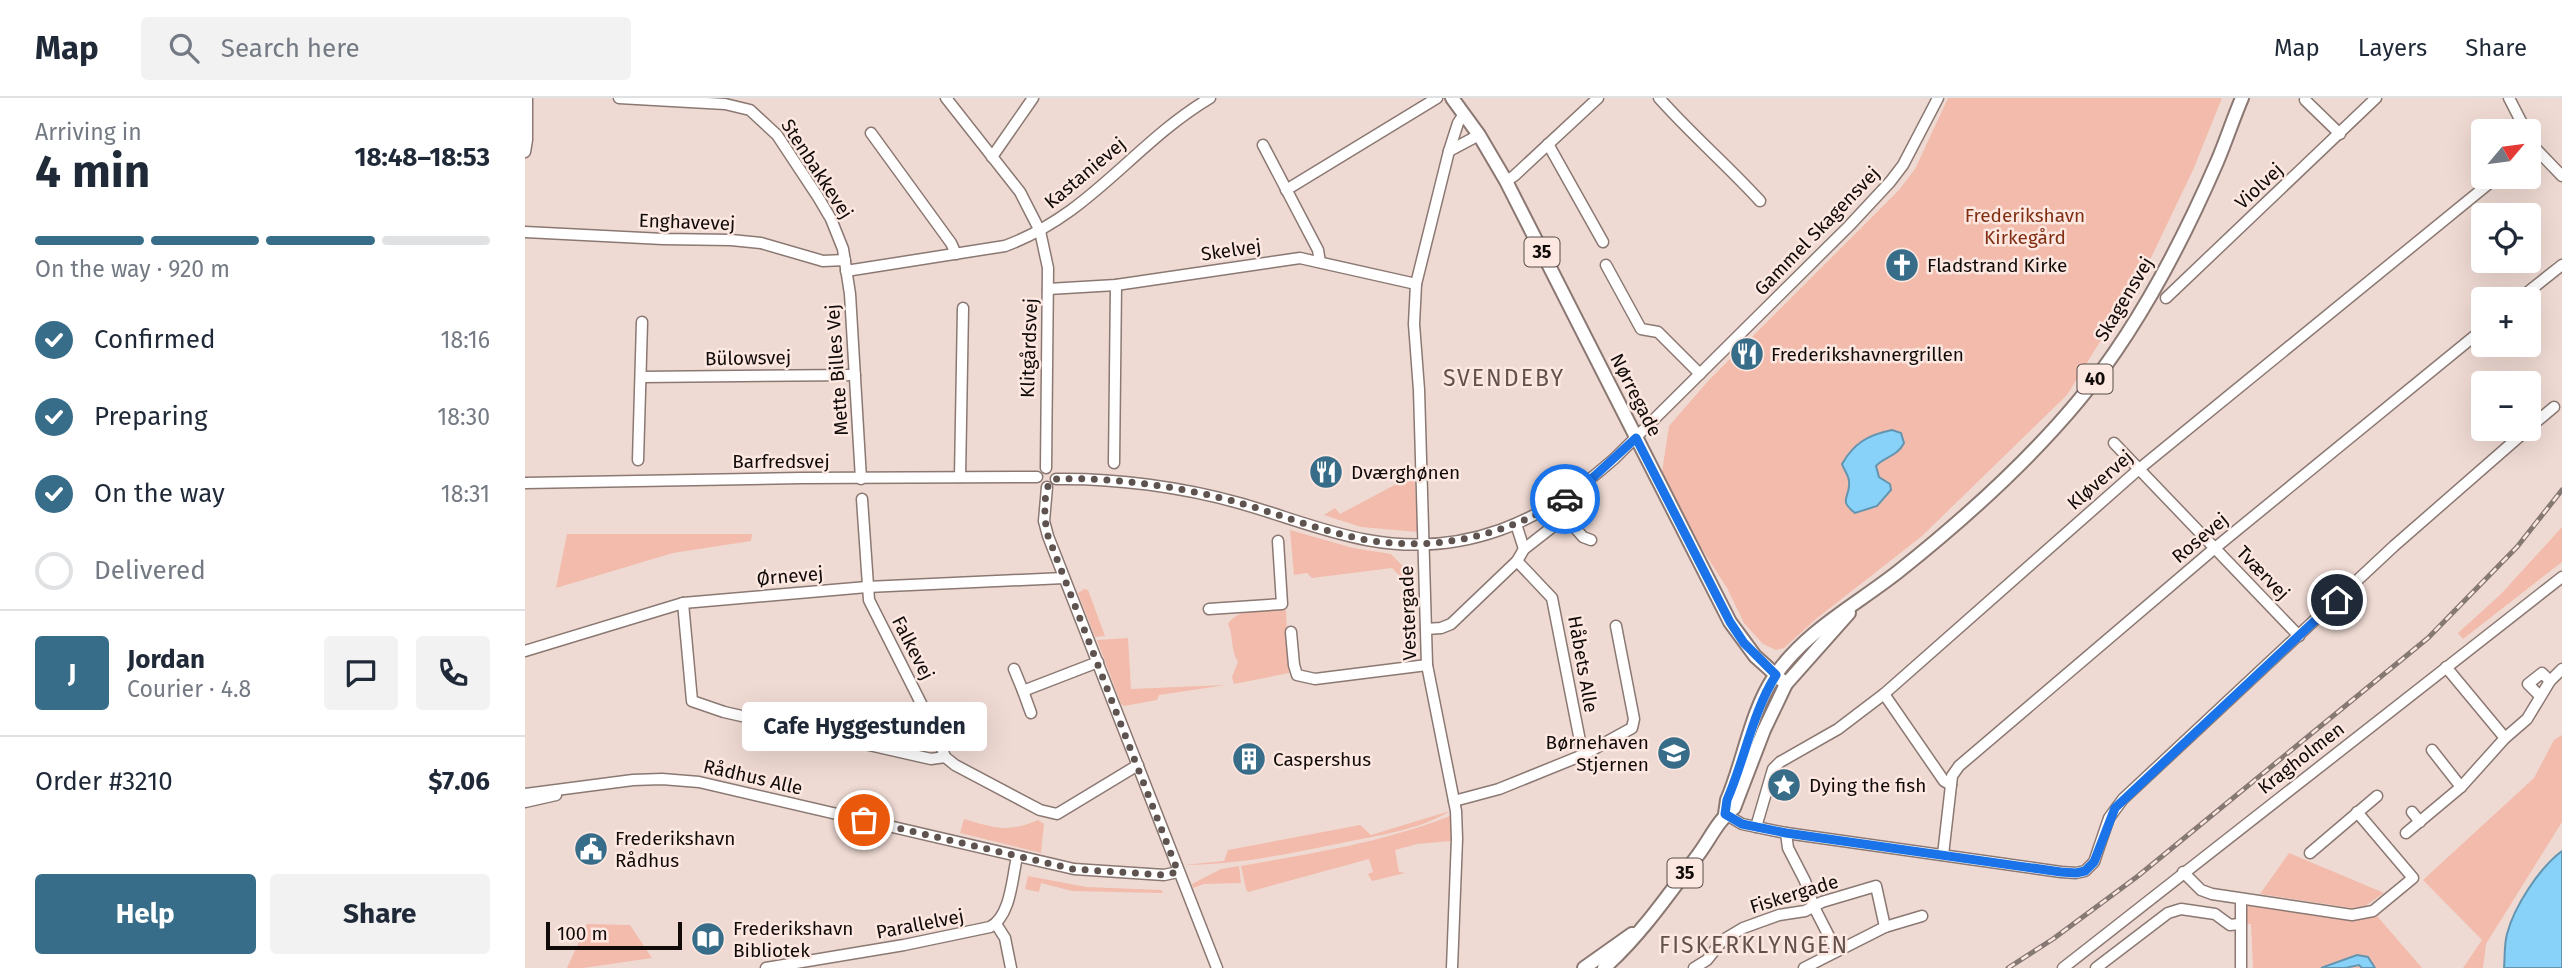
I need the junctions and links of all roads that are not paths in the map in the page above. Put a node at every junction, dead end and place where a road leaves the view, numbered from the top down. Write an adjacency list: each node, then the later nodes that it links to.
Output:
1 (527, 98): 23 (street)
2 (619, 98): 35 (street, Stenbakkevej)
3 (946, 98): 25 (street, Klitgårdsvej)
4 (1033, 98): 25 (street)
5 (1210, 98): 31 (street, Kastanievej)
6 (1437, 98): 29 (street)
7 (1452, 98): 15 (main road, 35)
8 (1598, 98): 20 (street)
9 (1659, 98): 30 (street)
10 (1938, 98): 48 (street, Gammel Skagensvej)
11 (2376, 98): 18 (street, Violvej)
12 (2509, 98): 16 (street)
13 (2242, 99): 77 (main road, Skagensvej / 40)
14 (2305, 100): 18 (street)
15 (1464, 114): 19 (main road, Nørregade / 35); 22 (street, Vestergade)
16 (2520, 119)
17 (871, 133): 34 (street)
18 (2340, 134): 44 (street, Violvej)
19 (1479, 135): 22 (street); 27 (main road, Nørregade / 35)
20 (1548, 144): 27 (street); 33 (street)
21 (1263, 145): 29 (street)
22 (1450, 151): 40 (street, Vestergade)
23 (525, 152)
24 (2541, 155): 26 (street)
25 (992, 157): 31 (street, Klitgårdsvej)
26 (2562, 176)
27 (1506, 181): 53 (main road, Nørregade / 35)
28 (2482, 189): 59 (street, Kløvervej)
29 (1286, 190): 36 (street)
30 (1760, 201)
31 (1040, 231): 34 (street, Kastanievej); 43 (street, Klitgårdsvej)
32 (525, 232): 35 (street, Enghavevej)
33 (1603, 243)
34 (956, 254): 39 (street, Kastanievej)
35 (845, 260): 39 (street, Mette Billes Vej)
36 (1320, 262): 40 (street, Skelvej); 41 (street, Skelvej)
37 (1606, 265): 48 (street)
38 (2562, 265): 42 (street)
39 (846, 271): 49 (street, Mette Billes Vej)
40 (1416, 284): 70 (street, Vestergade)
41 (1116, 285): 43 (street, Skelvej); 57 (street)
42 (2534, 287)
43 (1048, 289): 58 (street, Klitgårdsvej)
44 (2167, 298)
45 (963, 308): 60 (street)
46 (642, 322): 50 (street)
47 (2471, 339): 71 (street, Rosevej)
48 (1700, 374): 53 (street, Gammel Skagensvej)
49 (855, 375): 50 (street, Bülowsvej); 62 (street, Mette Billes Vej)
50 (641, 377): 56 (street)
51 (2554, 407): 52 (street)
52 (2541, 418)
53 (1636, 438): 67 (street); 90 (main road, Nørregade / 35)
54 (2515, 441): 83 (street)
55 (2114, 443): 59 (street, Tværvej)
56 (638, 460)
57 (1114, 463)
58 (1046, 468): 61 (street); 63 (street)
59 (2139, 469): 71 (street, Tværvej); 94 (street, Kløvervej)
60 (960, 477): 61 (street, Barfredsvej); 62 (street, Barfredsvej)
61 (1037, 477): 65 (street)
62 (861, 479): 64 (street, Barfredsvej)
63 (1056, 479): 65 (street); 70 (street)
64 (525, 483)
65 (1047, 487): 75 (street)
66 (862, 499): 76 (street, Falkevej)
67 (1516, 524): 70 (street); 72 (street)
68 (1591, 540): 72 (street)
69 (1278, 541): 79 (street)
70 (1422, 544): 81 (street, Vestergade)
71 (2215, 548): 83 (street, Tværvej); 102 (street, Rosevej)
72 (1524, 549): 73 (street)
73 (1517, 561): 81 (street); 98 (street, Håbets Alle)
74 (2562, 577): 87 (street, Kragholmen)
75 (1064, 578): 76 (street, Ørnevej); 85 (street)
76 (867, 587): 78 (street, Ørnevej); 100 (street, Falkevej)
77 (1867, 596): 90 (main road, Skagensvej / 40); 92 (main road, Skagensvej / 40)
78 (683, 603): 84 (street, Ørnevej); 100 (street)
79 (1209, 609)
80 (1616, 626): 106 (street)
81 (1426, 629): 86 (street, Vestergade)
82 (1291, 632): 86 (street)
83 (2299, 636): 117 (street)
84 (525, 651)
85 (1098, 662): 93 (street); 101 (street)
86 (1427, 665): 106 (street, Vestergade)
87 (2446, 667): 97 (street); 120 (street, Kragholmen)
88 (1014, 669): 93 (street)
89 (2562, 669): 91 (street)
90 (1776, 675): 92 (main road, Nørregade / 35); 109 (main road, 35)
91 (2550, 681): 95 (street); 95 (street)
92 (1786, 684): 109 (main road, 35)
93 (1023, 691): 96 (street)
94 (1884, 694): 102 (street); 111 (street, Kløvervej)
95 (2540, 696): 97 (street)
96 (1031, 713)
97 (2505, 738): 103 (street)
98 (1581, 746)
99 (2432, 750): 103 (street)
100 (945, 757): 101 (street)
101 (1138, 765): 119 (street)
102 (1951, 785): 117 (street)
103 (2461, 787): 110 (street)
104 (2377, 796): 107 (street)
105 (525, 799): 118 (street, Rådhus Alle)
106 (1454, 801): 133 (street, Vestergade)
107 (2357, 812): 115 (street); 121 (street)
108 (2412, 812): 110 (street)
109 (1725, 814): 111 (street); 127 (main road, 35)
110 (2420, 822): 114 (street)
111 (1756, 827): 112 (street)
112 (1786, 833): 117 (street); 122 (street)
113 (2311, 834): 115 (street)
114 (2406, 834)
115 (2320, 845): 116 (street)
116 (2310, 853)
117 (1943, 855)
118 (1017, 857): 119 (street, Rådhus Alle); 124 (street)
119 (1178, 872): 132 (street)
120 (2183, 872): 121 (street); 138 (street, Kragholmen)
121 (2241, 899): 125 (street)
122 (1814, 908): 126 (street, Fiskergade); 128 (street); 136 (street, Fiskergade)
123 (1922, 916): 126 (street)
124 (996, 924): 129 (street, Parallelvej); 131 (street)
125 (2239, 924): 139 (street); 140 (street)
126 (1885, 927): 128 (street)
127 (1619, 949): 134 (main road, 35); 135 (main road, 35)
128 (1836, 950): 137 (street)
129 (823, 964): 130 (street, Parallelvej)
130 (766, 968)
131 (1011, 968)
132 (1217, 968)
133 (1452, 968)
134 (1584, 968)
135 (1604, 968)
136 (1694, 968)
137 (1804, 968)
138 (2063, 968)
139 (2096, 968)
140 (2241, 968)

